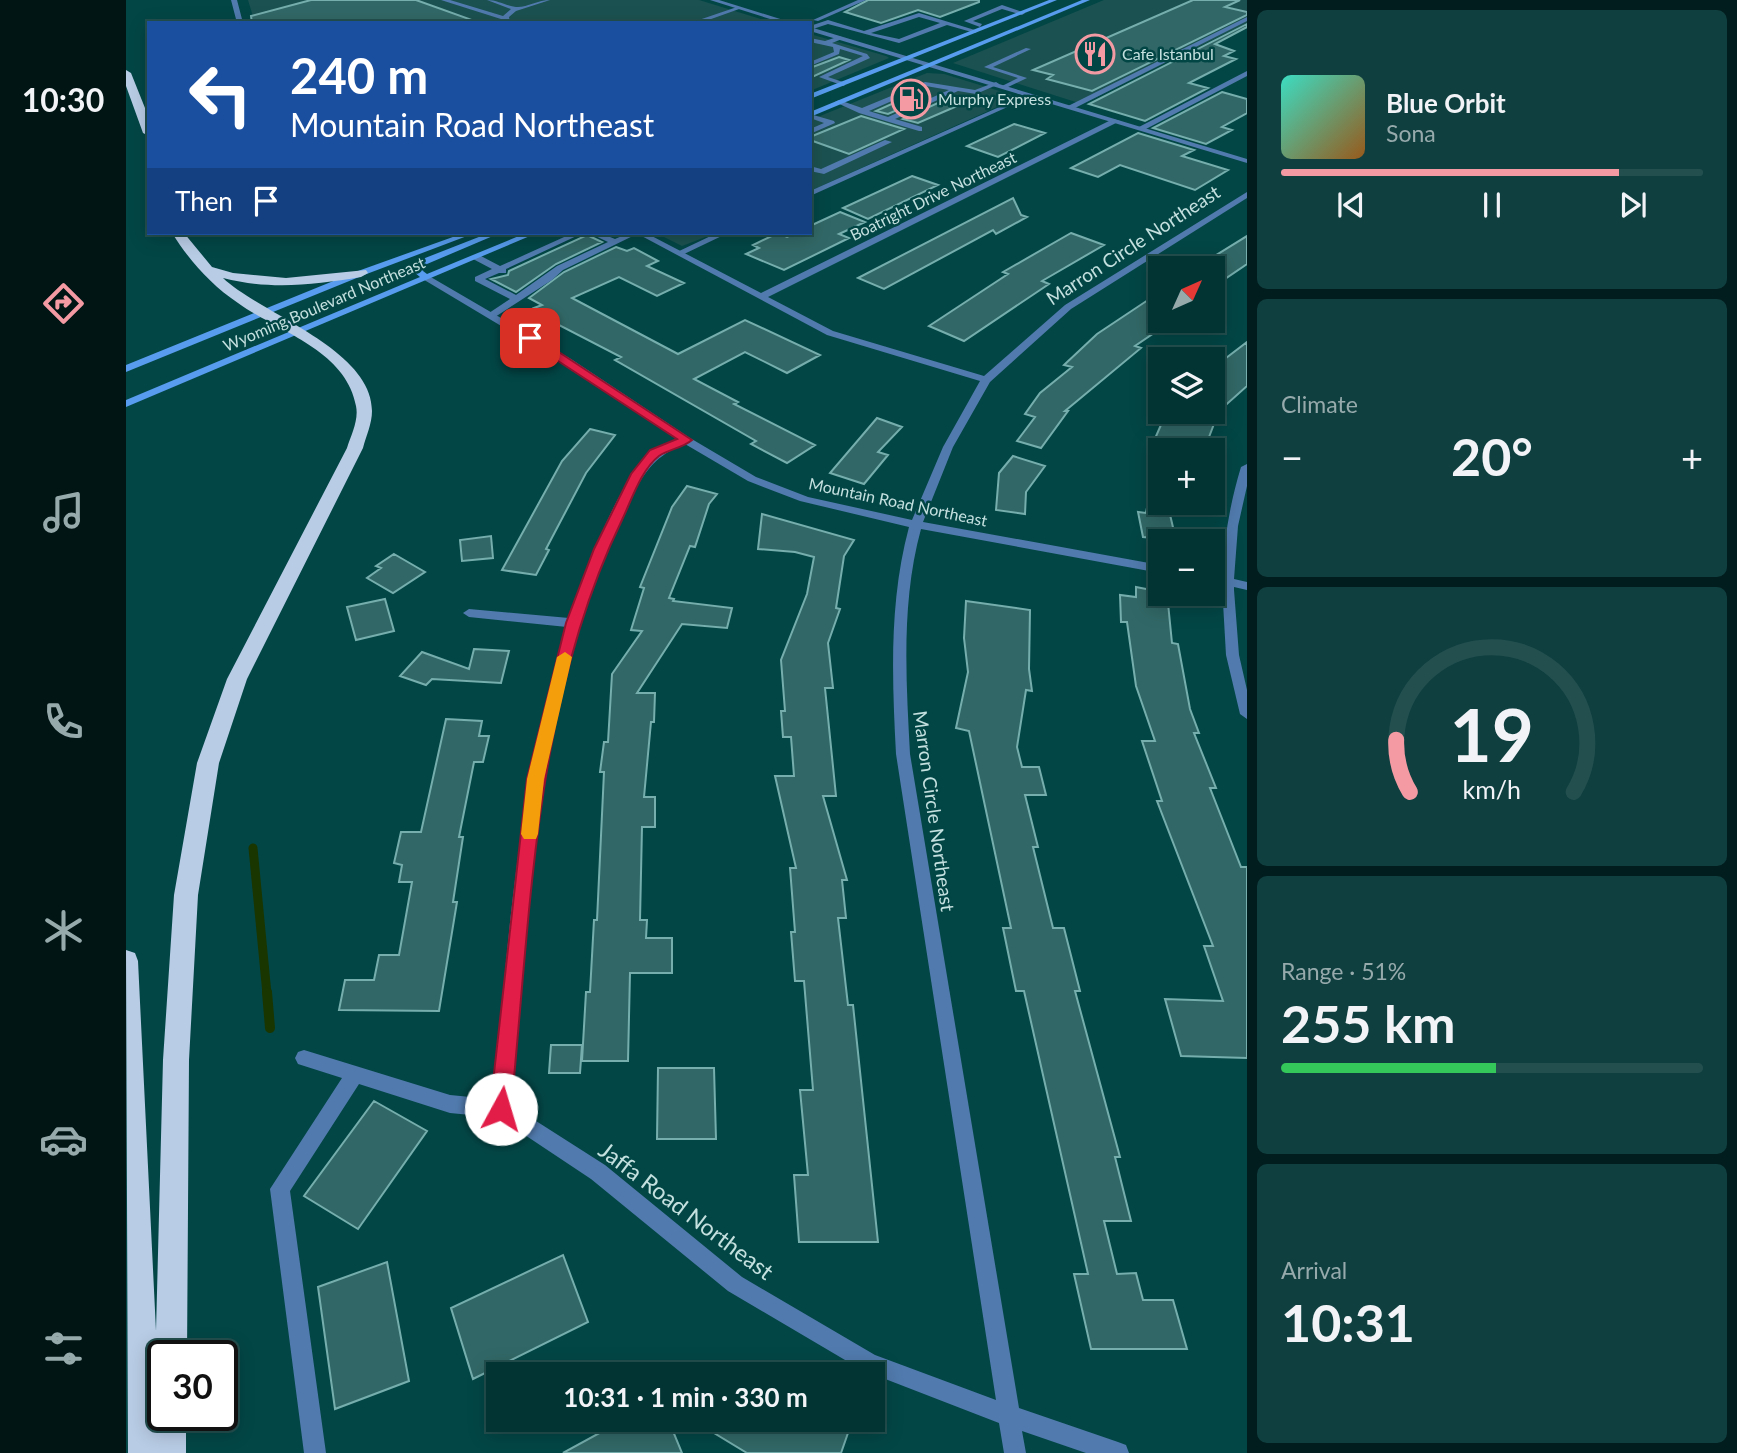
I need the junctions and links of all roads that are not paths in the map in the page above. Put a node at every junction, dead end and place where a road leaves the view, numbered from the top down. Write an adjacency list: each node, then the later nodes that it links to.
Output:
1 (234, 0): 15 (street)
2 (444, 0): 12 (street)
3 (489, 0): 9 (street)
4 (547, 0): 11 (street)
5 (715, 0): 10 (street)
6 (863, 0): 21 (street)
7 (1054, 0): 13 (main road)
8 (1087, 0): 35 (main road)
9 (505, 5): 11 (street); 12 (street)
10 (739, 8): 17 (street); 18 (street)
11 (516, 9): 16 (street)
12 (481, 13): 16 (street)
13 (1022, 13): 24 (main road); 24 (street)
14 (1247, 19): 47 (street)
15 (239, 21)
16 (507, 21)
17 (699, 21)
18 (783, 21)
19 (946, 23): 20 (street); 25 (street); 26 (street)
20 (892, 24): 26 (street); 27 (street)
21 (812, 25)
22 (812, 26): 27 (street)
23 (812, 27): 28 (street)
24 (987, 27): 25 (main road)
25 (975, 31): 33 (main road)
26 (921, 32): 27 (street)
27 (864, 33)
28 (840, 38): 30 (street); 33 (street)
29 (812, 40): 30 (street)
30 (825, 43): 31 (street)
31 (836, 47): 34 (street); 36 (street)
32 (1028, 49): 42 (street)
33 (908, 58): 35 (street); 41 (main road)
34 (814, 62): 36 (street)
35 (930, 64): 42 (street); 46 (main road)
36 (841, 69): 39 (street)
37 (126, 73): 52 (highway)
38 (1247, 73): 53 (street)
39 (822, 77): 40 (street); 41 (street)
40 (813, 80)
41 (844, 84): 44 (main road)
42 (1000, 86): 43 (street); 45 (street)
43 (1031, 95): 47 (street); 59 (street)
44 (812, 96)
45 (912, 100): 48 (street); 48 (street); 54 (street)
46 (839, 102): 48 (street); 49 (main road)
47 (1070, 107): 51 (street)
48 (862, 111)
49 (812, 114)
50 (812, 116): 55 (street)
51 (1116, 121): 53 (street); 83 (street, Boatright Drive Northeast)
52 (147, 128)
53 (1141, 128): 57 (street)
54 (919, 129)
55 (812, 131)
56 (888, 142): 58 (street)
57 (1247, 161)
58 (812, 169)
59 (812, 193)
60 (1247, 194): 89 (street, Marron Circle Northeast)
61 (180, 235): 79 (highway)
62 (466, 235): 81 (main road, Wyoming Boulevard Northeast)
63 (490, 235): 82 (main road)
64 (528, 235): 75 (main road, Wyoming Boulevard Northeast)
65 (598, 235): 70 (street)
66 (632, 235): 70 (street)
67 (641, 235): 73 (street)
68 (720, 235): 73 (street)
69 (573, 237): 80 (street)
70 (615, 242): 72 (street)
71 (586, 246): 72 (street)
72 (597, 250): 76 (street)
73 (679, 253): 83 (street)
74 (567, 255): 76 (street)
75 (476, 257): 80 (street); 82 (main road, Wyoming Boulevard Northeast)
76 (577, 259): 78 (street)
77 (550, 263): 78 (street)
78 (560, 268): 84 (street)
79 (206, 270): 81 (highway); 85 (highway)
80 (502, 271): 84 (street)
81 (362, 273): 85 (main road, Wyoming Boulevard Northeast)
82 (426, 278): 86 (street, Mountain Road Northeast); 87 (main road, Wyoming Boulevard Northeast)
83 (762, 296): 89 (street)
84 (516, 299): 86 (street)
85 (264, 314): 87 (highway); 88 (main road, Wyoming Boulevard Northeast)
86 (492, 315): 91 (street, Mountain Road Northeast)
87 (298, 334): 90 (main road, Wyoming Boulevard Northeast); 104 (highway)
88 (126, 369)
89 (986, 380): 93 (street, Marron Circle Northeast)
90 (126, 404)
91 (686, 440): 93 (street, Mountain Road Northeast); 98 (street)
92 (1247, 467): 95 (street)
93 (916, 524): 94 (street, Mountain Road Northeast); 105 (street, Marron Circle Northeast)
94 (1148, 567)
95 (1227, 582): 96 (street); 99 (street)
96 (1247, 586)
97 (470, 613): 98 (street)
98 (573, 623): 103 (street)
99 (1247, 714)
100 (126, 961): 107 (highway)
101 (304, 1058): 102 (street)
102 (355, 1074): 103 (street); 109 (street)
103 (501, 1109): 105 (street, Jaffa Road Northeast)
104 (171, 1340)
105 (1009, 1416): 110 (street, Marron Circle Northeast); 111 (street, Jaffa Road Northeast)
106 (170, 1431): 108 (highway)
107 (145, 1453)
108 (169, 1453)
109 (315, 1453)
110 (1015, 1453)
111 (1118, 1453)

